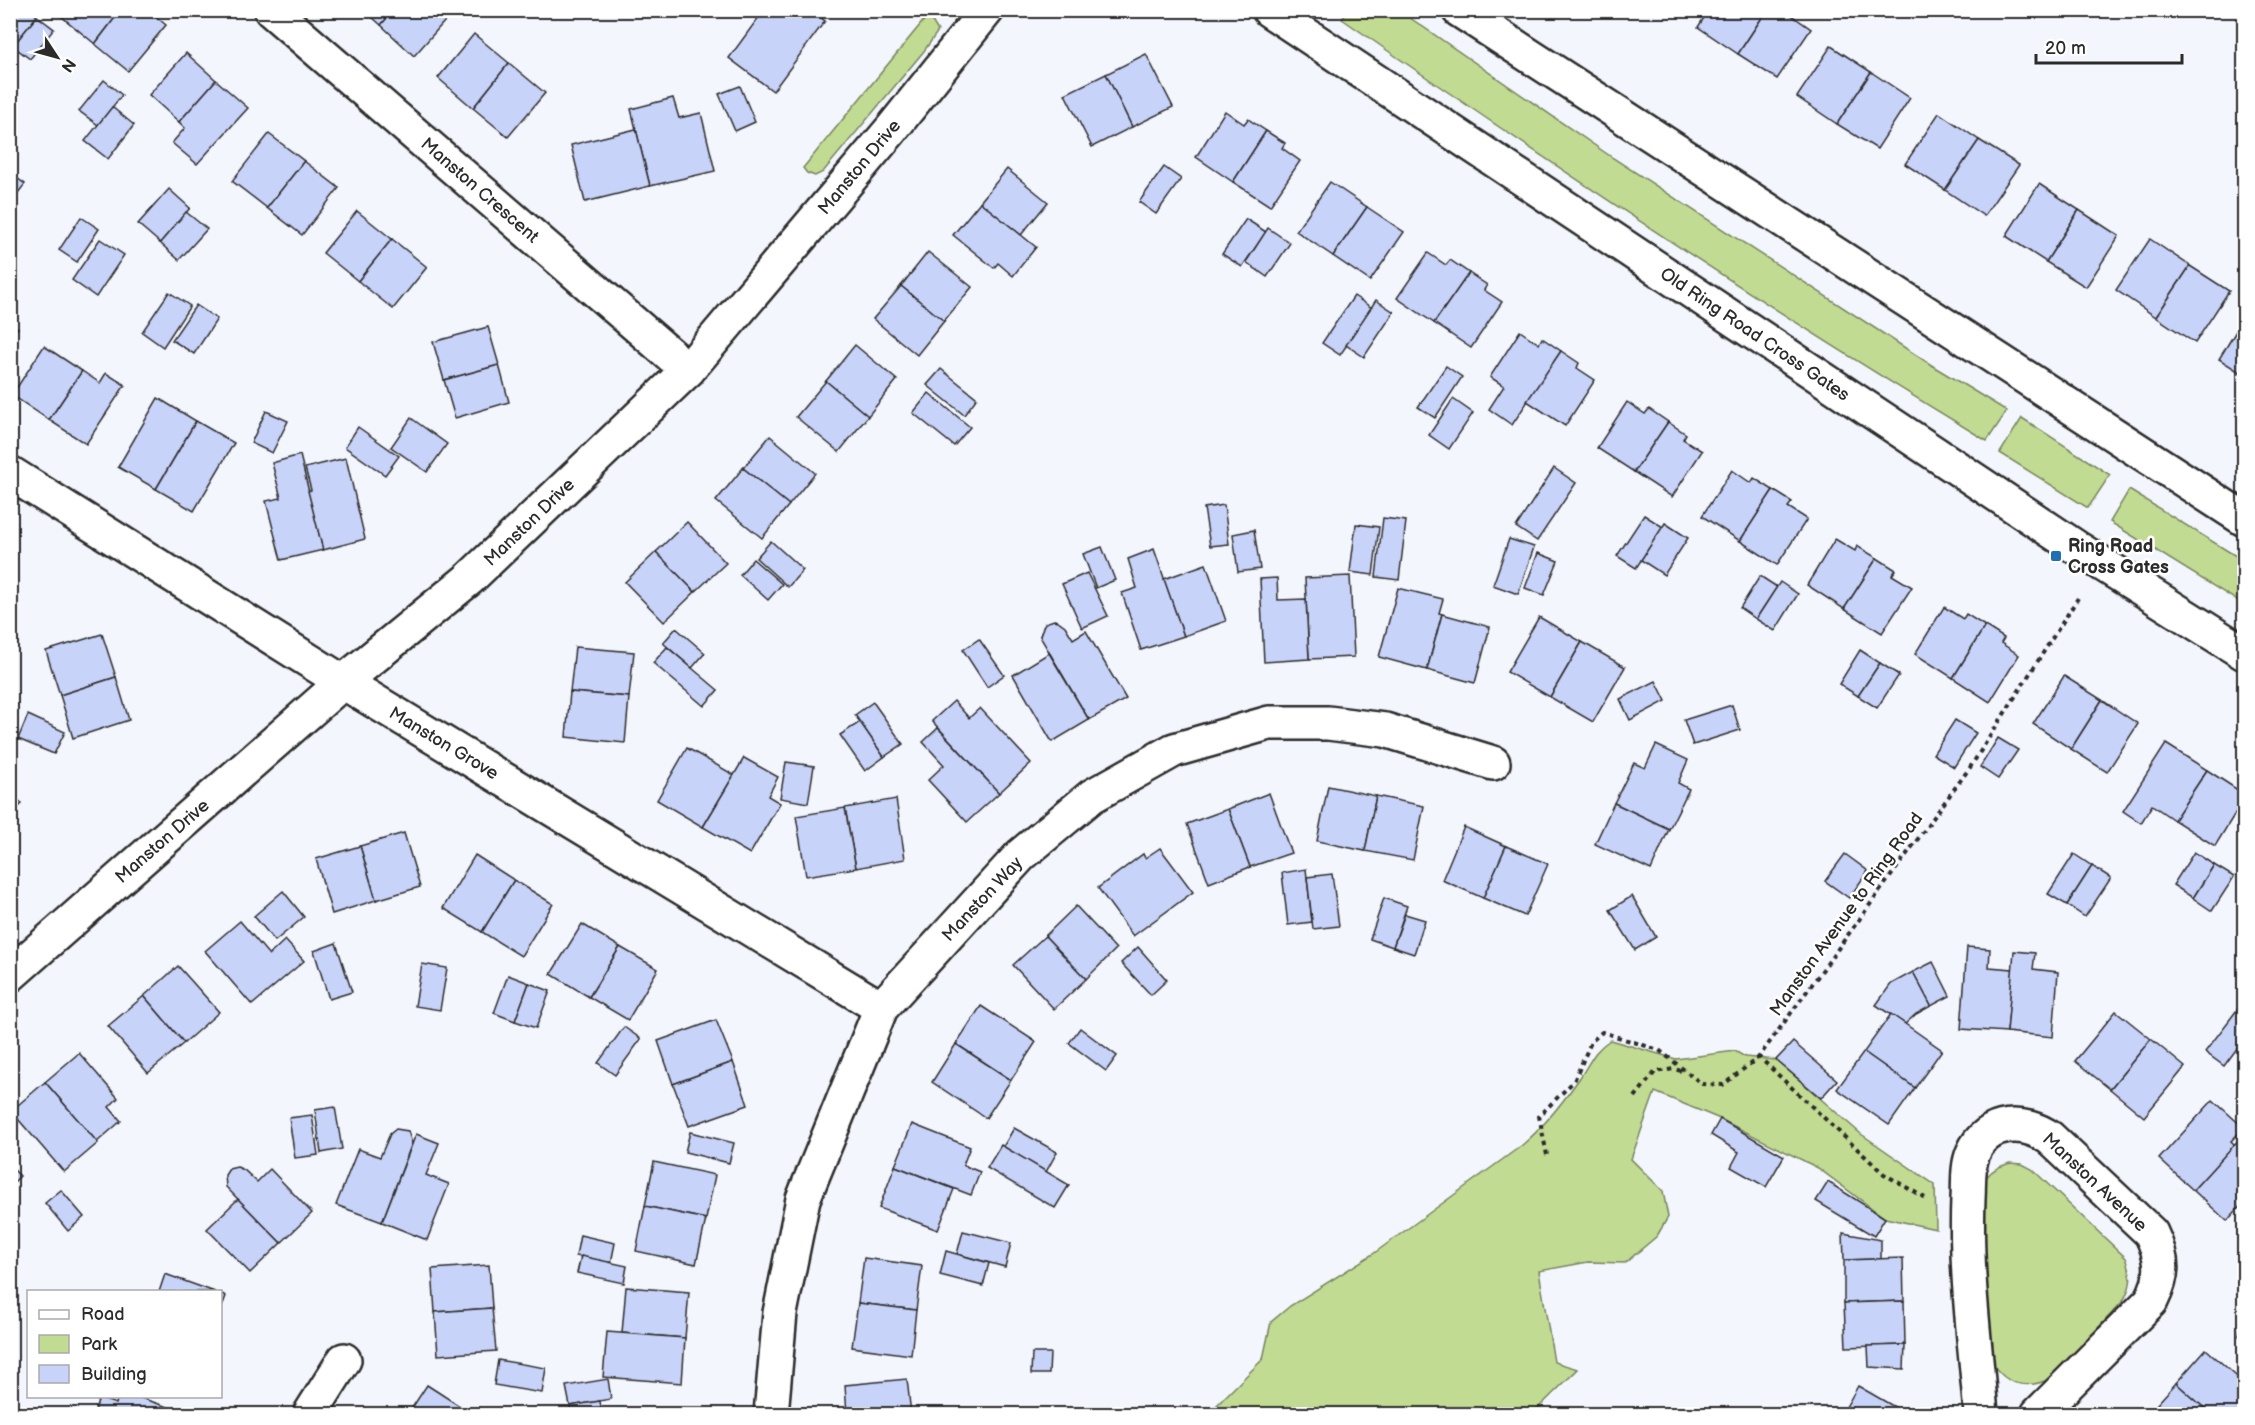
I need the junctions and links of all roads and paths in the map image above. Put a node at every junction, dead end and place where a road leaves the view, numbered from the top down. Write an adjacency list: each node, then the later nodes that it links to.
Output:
1 (271, 10): 6 (street, Manston Crescent)
2 (987, 10): 6 (street, Manston Drive)
3 (1269, 10): 5 (street, Old Ring Road Cross Gates)
4 (1459, 10): 8 (street)
5 (1309, 21): 9 (street, Old Ring Road Cross Gates)
6 (688, 370): 11 (street, Manston Drive)
7 (10, 473): 11 (street, Manston Grove)
8 (2244, 519)
9 (2101, 562): 10 (street, Old Ring Road Cross Gates); 15 (path, Manston Avenue to Ring Road)
10 (2244, 653)
11 (343, 682): 13 (street, Manston Drive); 14 (street, Manston Grove)
12 (1493, 763): 14 (street, Manston Way)
13 (10, 975)
14 (881, 1008): 22 (street, Manston Way)
15 (1758, 1057): 16 (path, Manston Avenue to Ring Road); 19 (path)
16 (1686, 1072): 17 (path); 18 (path)
17 (1635, 1097)
18 (1547, 1155)
19 (1967, 1222): 23 (street, Manston Avenue); 24 (street, Manston Avenue)
20 (344, 1360): 21 (street)
21 (310, 1414)
22 (771, 1414)
23 (1981, 1414)
24 (2038, 1414)

